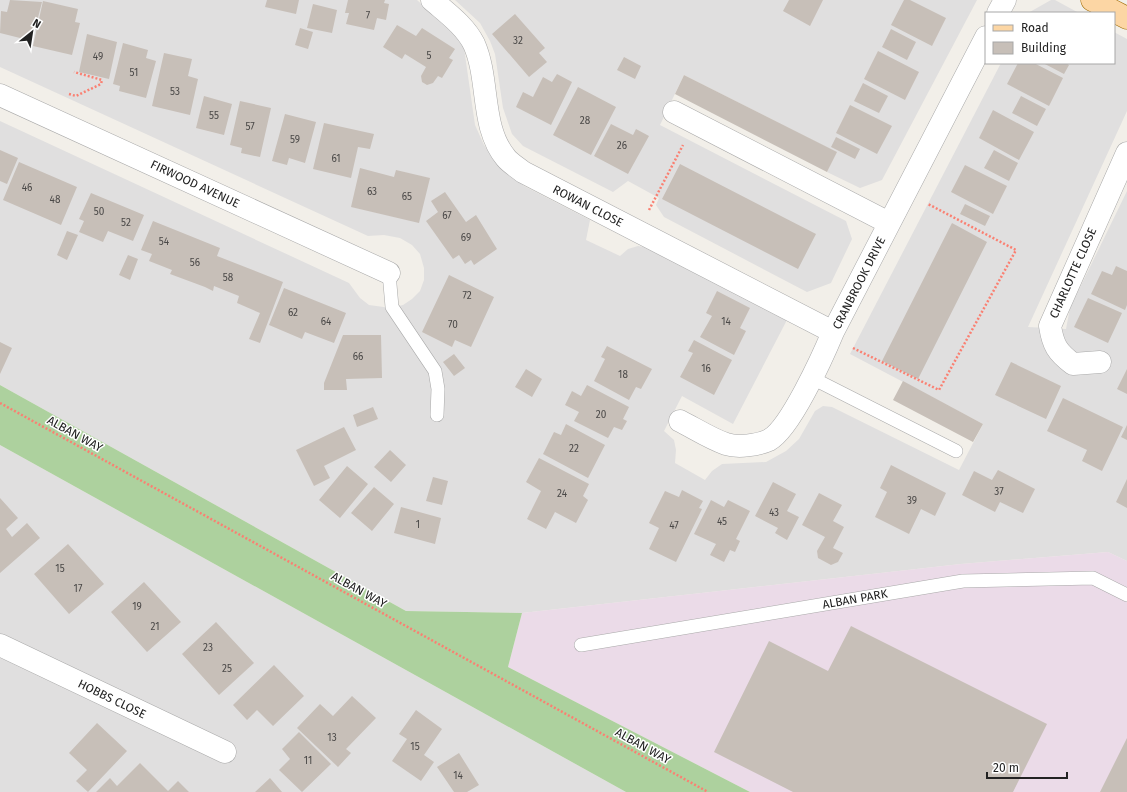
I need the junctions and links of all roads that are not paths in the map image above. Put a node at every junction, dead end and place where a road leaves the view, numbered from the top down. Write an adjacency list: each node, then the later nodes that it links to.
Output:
1 (432, 0): 12 (street, ROWAN CLOSE)
2 (1005, 0): 4 (street)
3 (1092, 0): 5 (main road)
4 (999, 12)
5 (1127, 18)
6 (985, 39): 10 (street, CRANBROOK DRIVE)
7 (0, 95): 11 (street, FIRWOOD AVENUE)
8 (674, 112): 10 (street)
9 (1127, 153): 13 (street, CHARLOTTE CLOSE)
10 (890, 223): 12 (street, CRANBROOK DRIVE)
11 (389, 273): 15 (lane)
12 (832, 335): 14 (street, CRANBROOK DRIVE)
13 (1100, 362)
14 (812, 378): 16 (street, CRANBROOK DRIVE); 17 (lane)
15 (437, 415)
16 (680, 421)
17 (956, 451)
18 (1127, 595): 20 (lane, ALBAN PARK)
19 (0, 645): 21 (street, HOBBS CLOSE)
20 (581, 645)
21 (225, 752)

